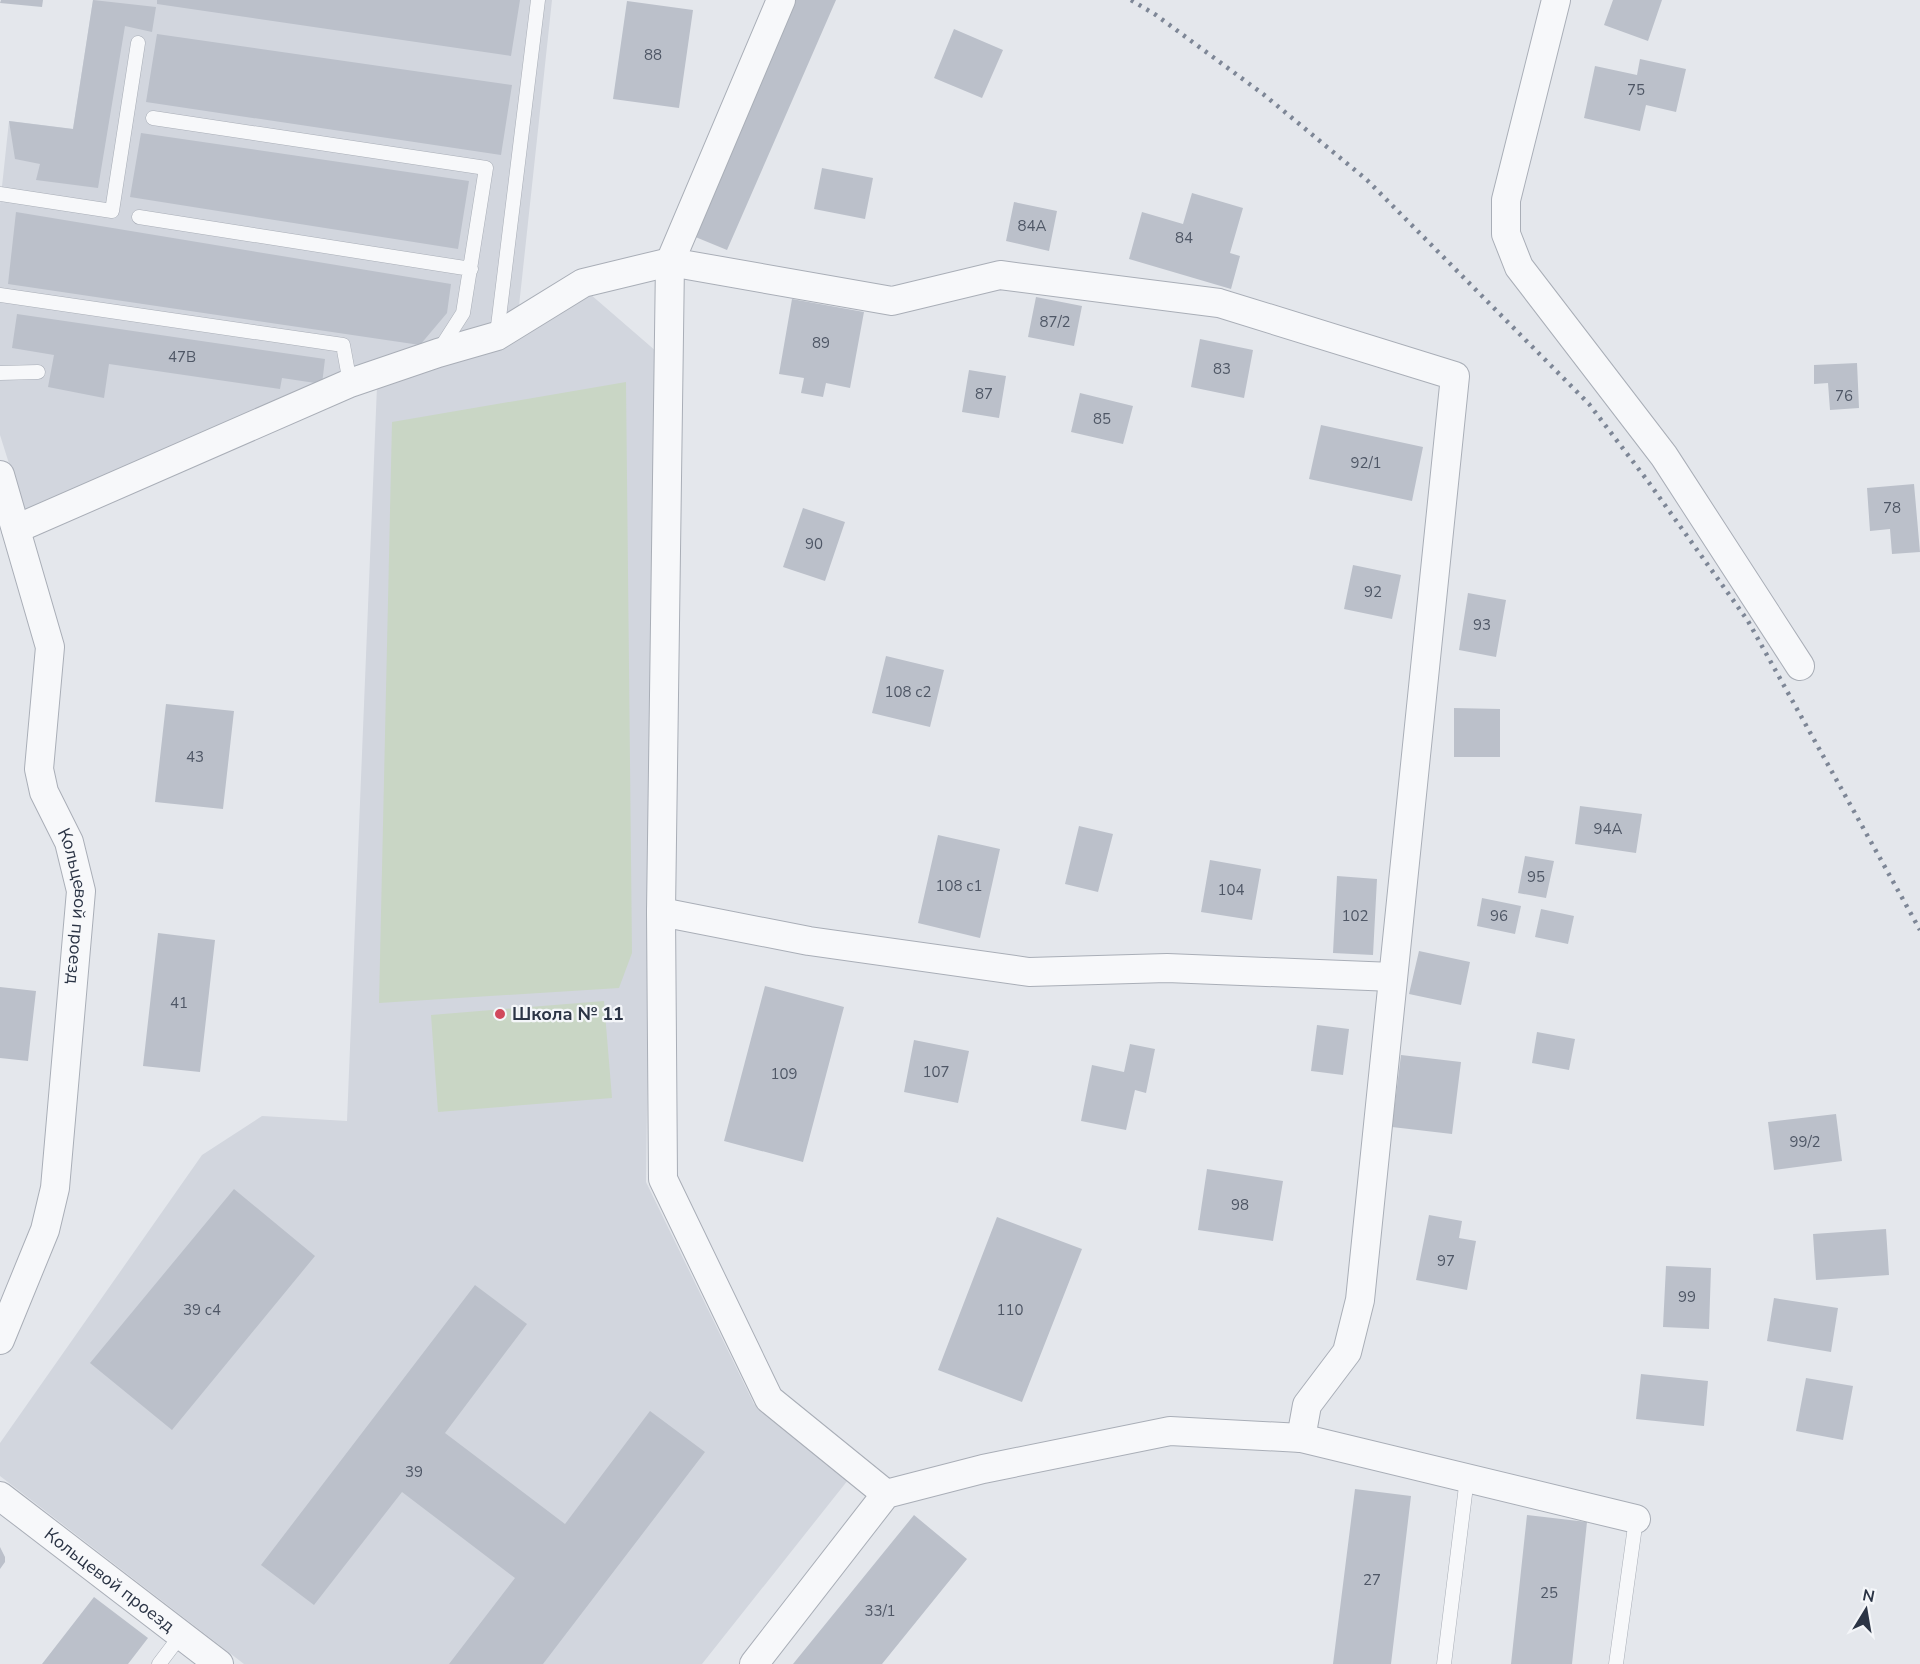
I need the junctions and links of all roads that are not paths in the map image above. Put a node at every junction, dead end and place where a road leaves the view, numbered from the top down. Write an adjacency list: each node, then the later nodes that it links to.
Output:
1 (538, 0): 11 (lane)
2 (781, 0): 8 (street)
3 (1556, 0): 18 (street)
4 (138, 43): 6 (lane)
5 (153, 118): 9 (lane)
6 (0, 194)
7 (140, 217): 9 (lane)
8 (670, 262): 11 (street); 19 (street); 20 (street)
9 (471, 269): 12 (lane)
10 (0, 295): 15 (lane)
11 (497, 336): 12 (street)
12 (438, 353): 15 (street)
13 (38, 372): 14 (lane)
14 (0, 374)
15 (350, 383): 17 (street)
16 (0, 475): 17 (street, Кольцевой проезд)
17 (16, 529): 21 (street, Кольцевой проезд)
18 (1800, 666)
19 (662, 912): 20 (street); 24 (street)
20 (1393, 976): 22 (street)
21 (0, 1340)
22 (1301, 1438): 23 (street); 24 (street)
23 (1467, 1478): 26 (street); 31 (lane)
24 (886, 1494): 30 (street)
25 (0, 1496): 27 (street, Кольцевой проезд)
26 (1636, 1519): 32 (lane)
27 (181, 1635): 28 (lane); 29 (street, Кольцевой проезд)
28 (159, 1664)
29 (219, 1664)
30 (754, 1664)
31 (1444, 1664)
32 (1616, 1664)

